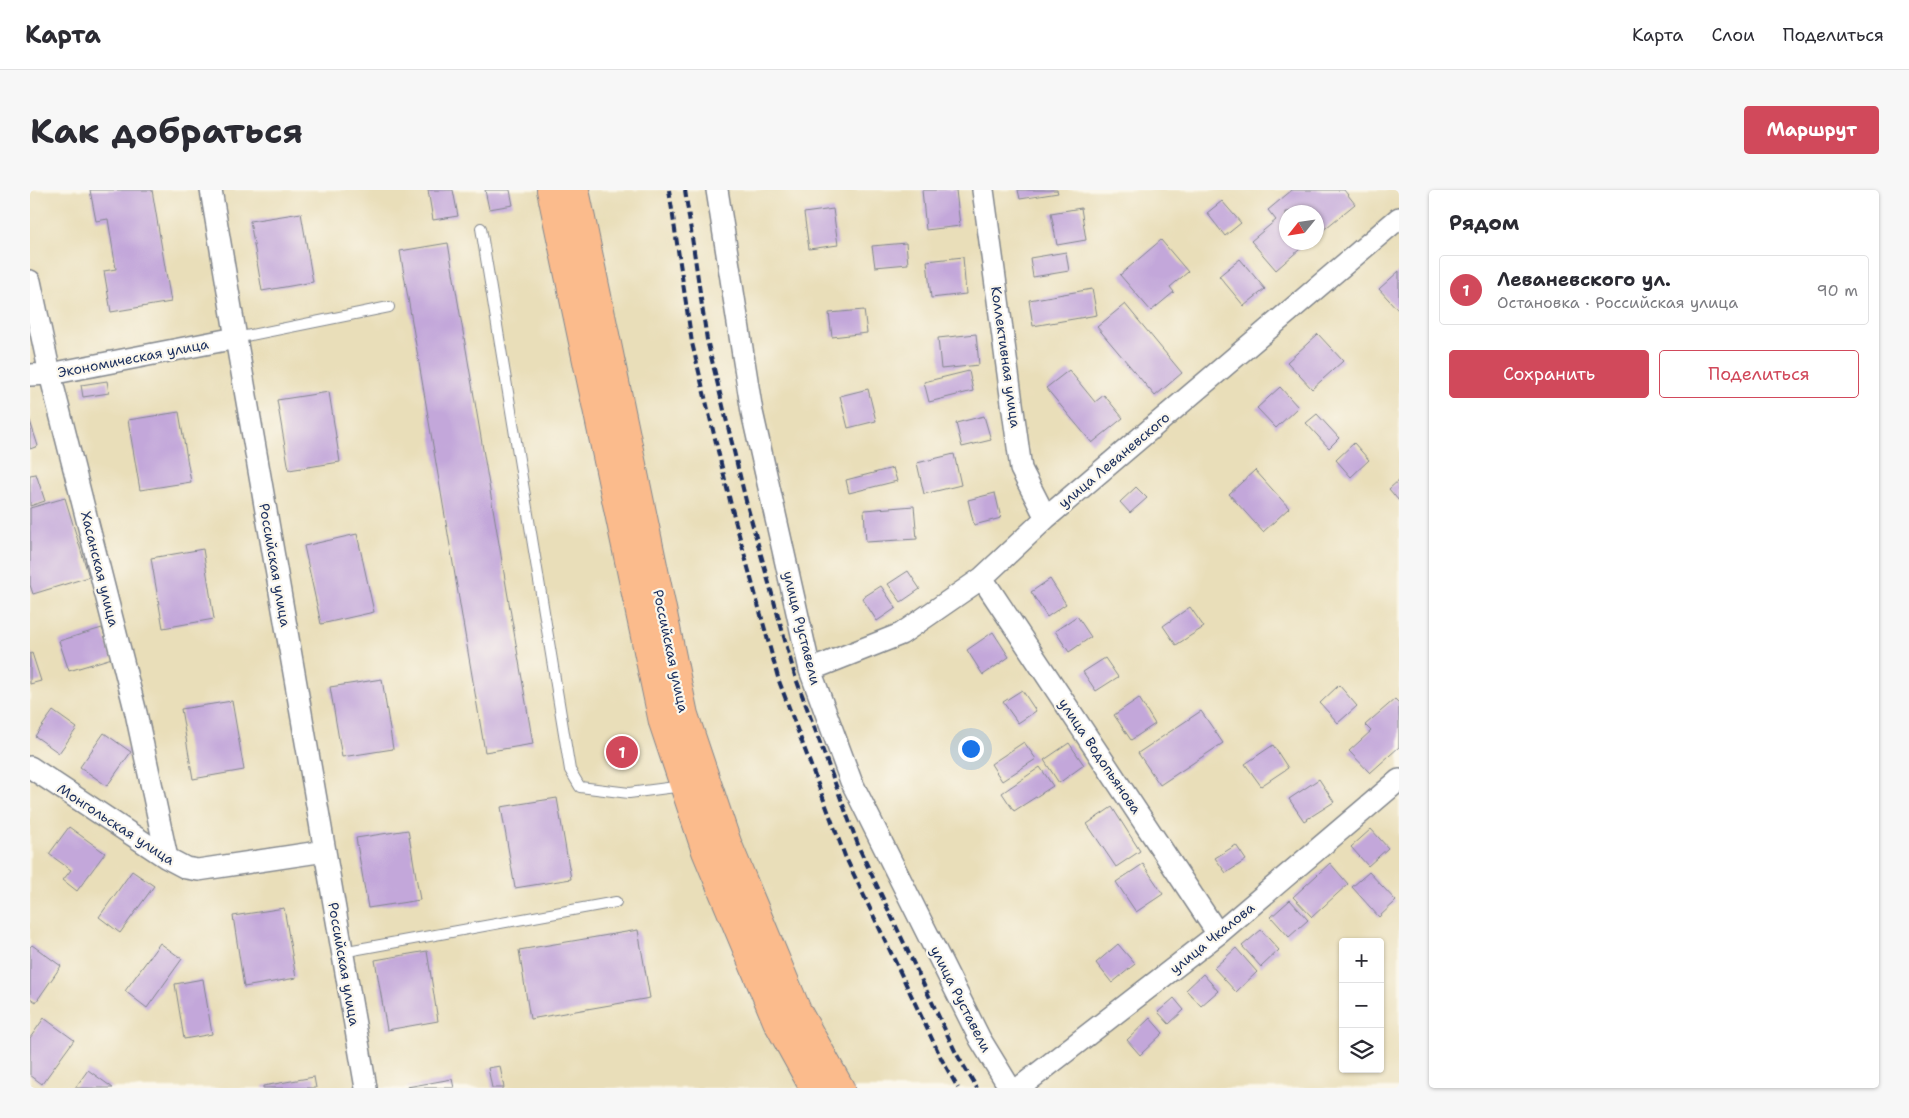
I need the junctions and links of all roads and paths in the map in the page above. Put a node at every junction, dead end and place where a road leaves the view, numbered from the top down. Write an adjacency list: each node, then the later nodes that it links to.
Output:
1 (212, 190): 10 (street, Российская улица)
2 (552, 190): 17 (main road, Российская улица)
3 (575, 190): 25 (main road, Российская улица)
4 (717, 190): 14 (street, улица Руставели)
5 (983, 190): 12 (street, Коллективная улица)
6 (1399, 218): 12 (street, улица Леваневского)
7 (481, 228): 17 (lane)
8 (30, 281): 11 (street, Хасанская улица)
9 (389, 307): 10 (lane)
10 (236, 338): 11 (street, Экономическая улица); 18 (street, Российская улица)
11 (40, 374): 19 (street, Хасанская улица)
12 (1046, 518): 13 (street, улица Леваневского)
13 (982, 578): 14 (street, улица Леваневского); 21 (street, улица Водопьянова)
14 (810, 670): 26 (street, улица Руставели)
15 (30, 767): 19 (street, Монгольская улица)
16 (1399, 780): 21 (street, улица Чкалова)
17 (684, 786): 24 (main road, Российская улица)
18 (325, 851): 19 (street, Монгольская улица); 22 (street, Российская улица)
19 (167, 858)
20 (616, 902): 22 (lane)
21 (1218, 934): 27 (street, улица Чкалова)
22 (342, 952): 23 (street, Российская улица)
23 (366, 1088)
24 (814, 1088)
25 (840, 1088)
26 (1010, 1088)
27 (1019, 1088)

